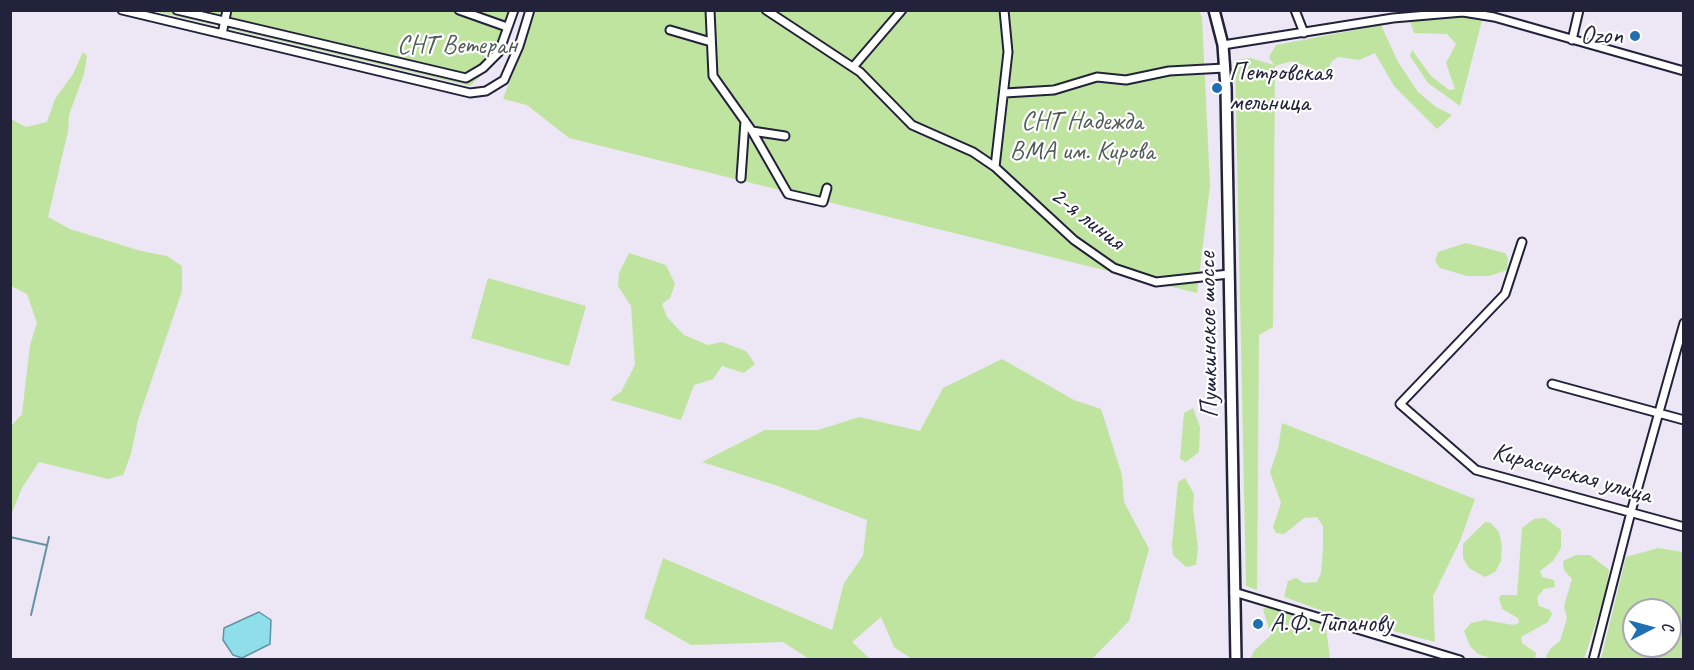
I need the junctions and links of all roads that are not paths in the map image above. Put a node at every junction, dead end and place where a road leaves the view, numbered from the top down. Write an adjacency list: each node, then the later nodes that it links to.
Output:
1 (122, 10): 19 (street)
2 (177, 10): 15 (street)
3 (227, 10): 15 (street)
4 (459, 10): 16 (street)
5 (514, 10): 16 (street)
6 (530, 10): 19 (street)
7 (710, 10): 21 (street)
8 (766, 10): 23 (street, 2-я линия)
9 (902, 10): 23 (street)
10 (1004, 10): 26 (street)
11 (1214, 10): 22 (main road, Пушкинское шоссе)
12 (1295, 10): 18 (street)
13 (1579, 10): 20 (street)
14 (1392, 14): 18 (street); 20 (street)
15 (224, 22): 16 (street); 19 (street)
16 (507, 27)
17 (670, 30): 21 (street)
18 (1304, 33): 22 (street)
19 (222, 34)
20 (1572, 40): 25 (street)
21 (711, 42): 27 (street)
22 (1223, 45): 24 (main road, Пушкинское шоссе)
23 (853, 67): 30 (street, 2-я линия)
24 (1225, 68): 26 (street); 34 (main road, Пушкинское шоссе)
25 (1683, 71)
26 (1005, 93): 30 (street)
27 (745, 121): 28 (street); 31 (street)
28 (752, 131): 29 (street); 32 (street)
29 (785, 136)
30 (995, 167): 34 (street, 2-я линия)
31 (741, 178)
32 (827, 188)
33 (1522, 242): 39 (street, Кирасирская улица)
34 (1229, 274): 41 (main road, Пушкинское шоссе)
35 (1683, 324): 37 (street)
36 (1552, 384): 37 (street)
37 (1658, 413): 38 (street); 39 (street)
38 (1683, 420)
39 (1631, 512): 40 (street, Кирасирская улица); 44 (street)
40 (1683, 527)
41 (1234, 592): 42 (main road, Пушкинское шоссе); 43 (street)
42 (1236, 660)
43 (1460, 660)
44 (1593, 660)

